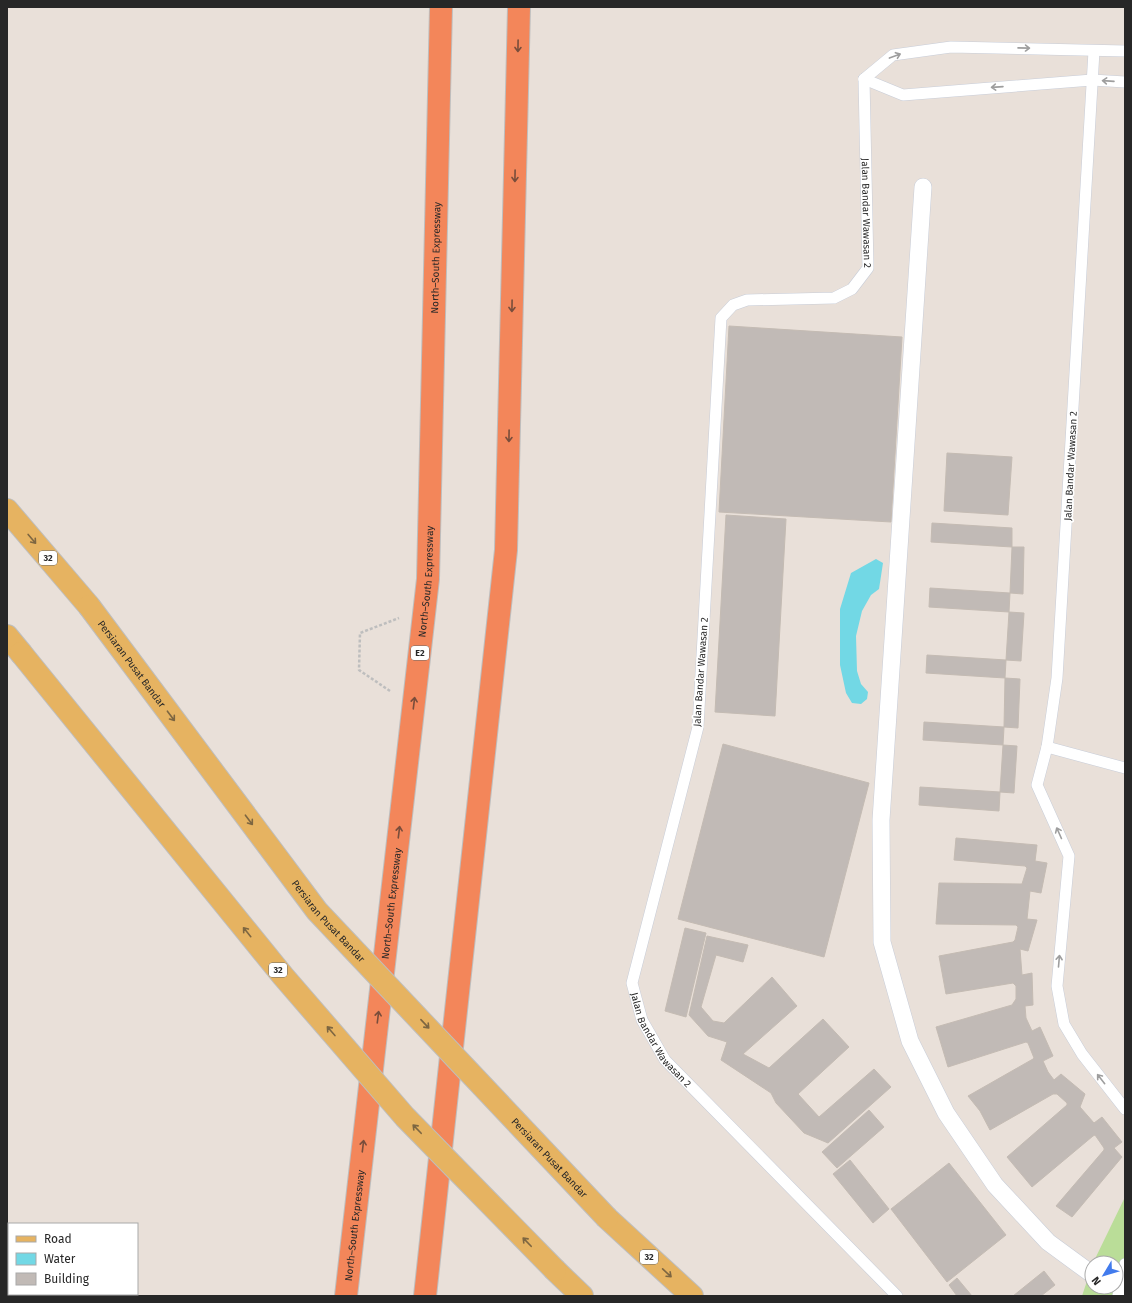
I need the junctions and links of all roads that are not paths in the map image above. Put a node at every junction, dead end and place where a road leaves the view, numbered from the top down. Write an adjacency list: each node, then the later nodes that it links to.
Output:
1 (441, 7): 16 (highway, North–South Expressway / E2, one-way to 1)
2 (519, 7): 17 (highway, one-way to 17)
3 (1094, 51): 4 (lane); 5 (lane, one-way to 3); 6 (lane, Jalan Bandar Wawasan 2)
4 (1125, 51)
5 (864, 79): 6 (lane, one-way to 5); 20 (lane, Jalan Bandar Wawasan 2)
6 (1092, 80): 7 (lane, one-way to 6); 11 (lane, Jalan Bandar Wawasan 2)
7 (1125, 82)
8 (923, 187): 15 (street)
9 (7, 510): 19 (main road, Persiaran Pusat Bandar / 32, one-way to 19, bridge)
10 (7, 636): 18 (main road, 32, one-way to 10, bridge)
11 (1047, 747): 12 (lane); 13 (lane, Jalan Bandar Wawasan 2, one-way to 11)
12 (1125, 768)
13 (1125, 1110)
14 (1125, 1264): 21 (lane)
15 (1084, 1268)
16 (346, 1296)
17 (425, 1296)
18 (582, 1296)
19 (692, 1296)
20 (897, 1296)
21 (1118, 1296)

